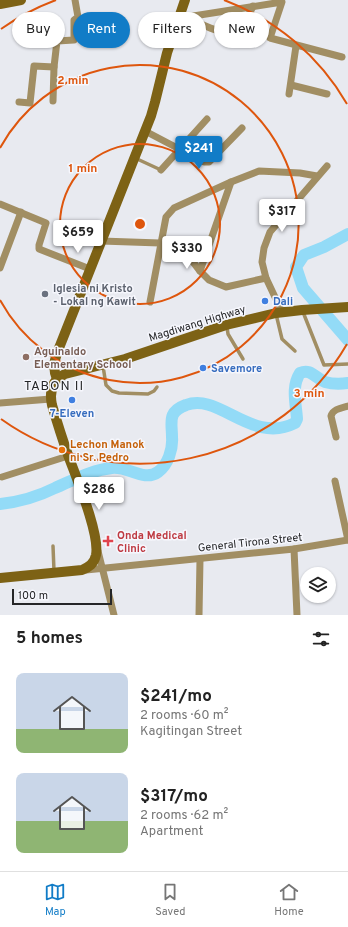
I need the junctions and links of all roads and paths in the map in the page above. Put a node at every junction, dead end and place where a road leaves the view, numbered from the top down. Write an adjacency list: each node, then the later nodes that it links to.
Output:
1 (21, 0): 5 (main road)
2 (75, 0): 13 (street)
3 (185, 0): 7 (main road)
4 (282, 1): 6 (street); 10 (street)
5 (0, 4)
6 (253, 6): 8 (street); 9 (street)
7 (184, 12)
8 (206, 13)
9 (206, 26)
10 (296, 46): 12 (street); 14 (street)
11 (169, 48): 21 (main road)
12 (342, 57)
13 (54, 67): 17 (street); 18 (street)
14 (291, 85): 15 (street); 16 (street)
15 (289, 94)
16 (327, 94)
17 (53, 101)
18 (19, 102)
19 (207, 119): 22 (street)
20 (242, 128): 22 (street)
21 (145, 131): 22 (street); 23 (main road)
22 (180, 149): 25 (street)
23 (134, 158): 25 (lane); 31 (main road)
24 (327, 166): 26 (street)
25 (161, 170)
26 (317, 176): 27 (street); 37 (street)
27 (231, 182): 32 (street); 36 (street)
28 (0, 204): 29 (street)
29 (21, 212): 33 (street); 35 (street)
30 (0, 242): 33 (street)
31 (101, 242): 32 (street); 35 (main road)
32 (160, 243): 36 (street); 38 (street)
33 (8, 245): 34 (street)
34 (0, 268)
35 (90, 269): 47 (main road)
36 (200, 271): 37 (street)
37 (266, 278): 41 (street)
38 (150, 302)
39 (348, 307): 40 (main road, Magdiwang Highway)
40 (302, 310): 41 (main road, Magdiwang Highway); 46 (lane)
41 (279, 313): 42 (main road, Magdiwang Highway); 43 (lane)
42 (226, 325): 44 (lane); 45 (main road, Magdiwang Highway)
43 (295, 351)
44 (244, 359)
45 (103, 364): 47 (main road, Magdiwang Highway); 48 (lane)
46 (348, 364)
47 (57, 379): 49 (main road)
48 (156, 387)
49 (51, 399): 50 (street); 53 (main road)
50 (0, 403)
51 (348, 406): 52 (street)
52 (336, 437)
53 (68, 456): 54 (street); 57 (main road)
54 (2, 477)
55 (335, 481): 56 (street)
56 (348, 540): 59 (street, General Tirona Street)
57 (96, 545): 61 (street); 62 (main road)
58 (53, 546): 63 (lane)
59 (294, 549): 60 (street, General Tirona Street); 67 (street)
60 (200, 559): 61 (street, General Tirona Street); 66 (street)
61 (103, 567): 62 (street, General Tirona Street); 65 (street)
62 (82, 570): 63 (main road)
63 (54, 574): 64 (main road)
64 (0, 578)
65 (114, 615)
66 (199, 615)
67 (298, 615)

